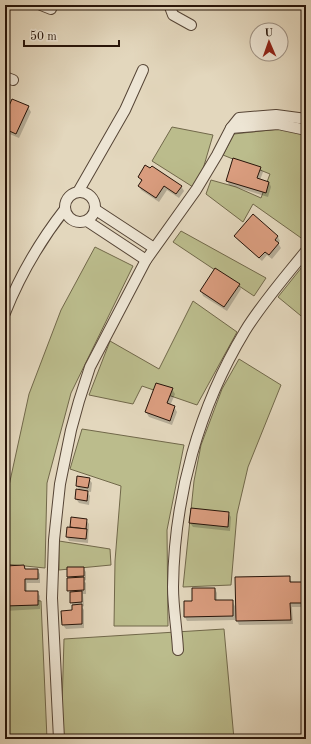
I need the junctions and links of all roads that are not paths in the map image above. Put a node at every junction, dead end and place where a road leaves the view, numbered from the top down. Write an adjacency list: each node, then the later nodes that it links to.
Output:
1 (41, 5): 3 (street)
2 (170, 5): 4 (street)
3 (52, 9)
4 (191, 25)
5 (143, 70): 9 (street)
6 (306, 119): 7 (street)
7 (231, 128): 8 (street); 13 (street)
8 (306, 130)
9 (78, 192): 10 (street); 11 (street)
10 (65, 209): 12 (street); 16 (street)
11 (96, 210): 12 (street); 13 (street)
12 (87, 221): 15 (street)
13 (154, 248): 15 (street)
14 (306, 251): 17 (street)
15 (146, 260): 18 (street)
16 (5, 313)
17 (178, 650)
18 (59, 739)

